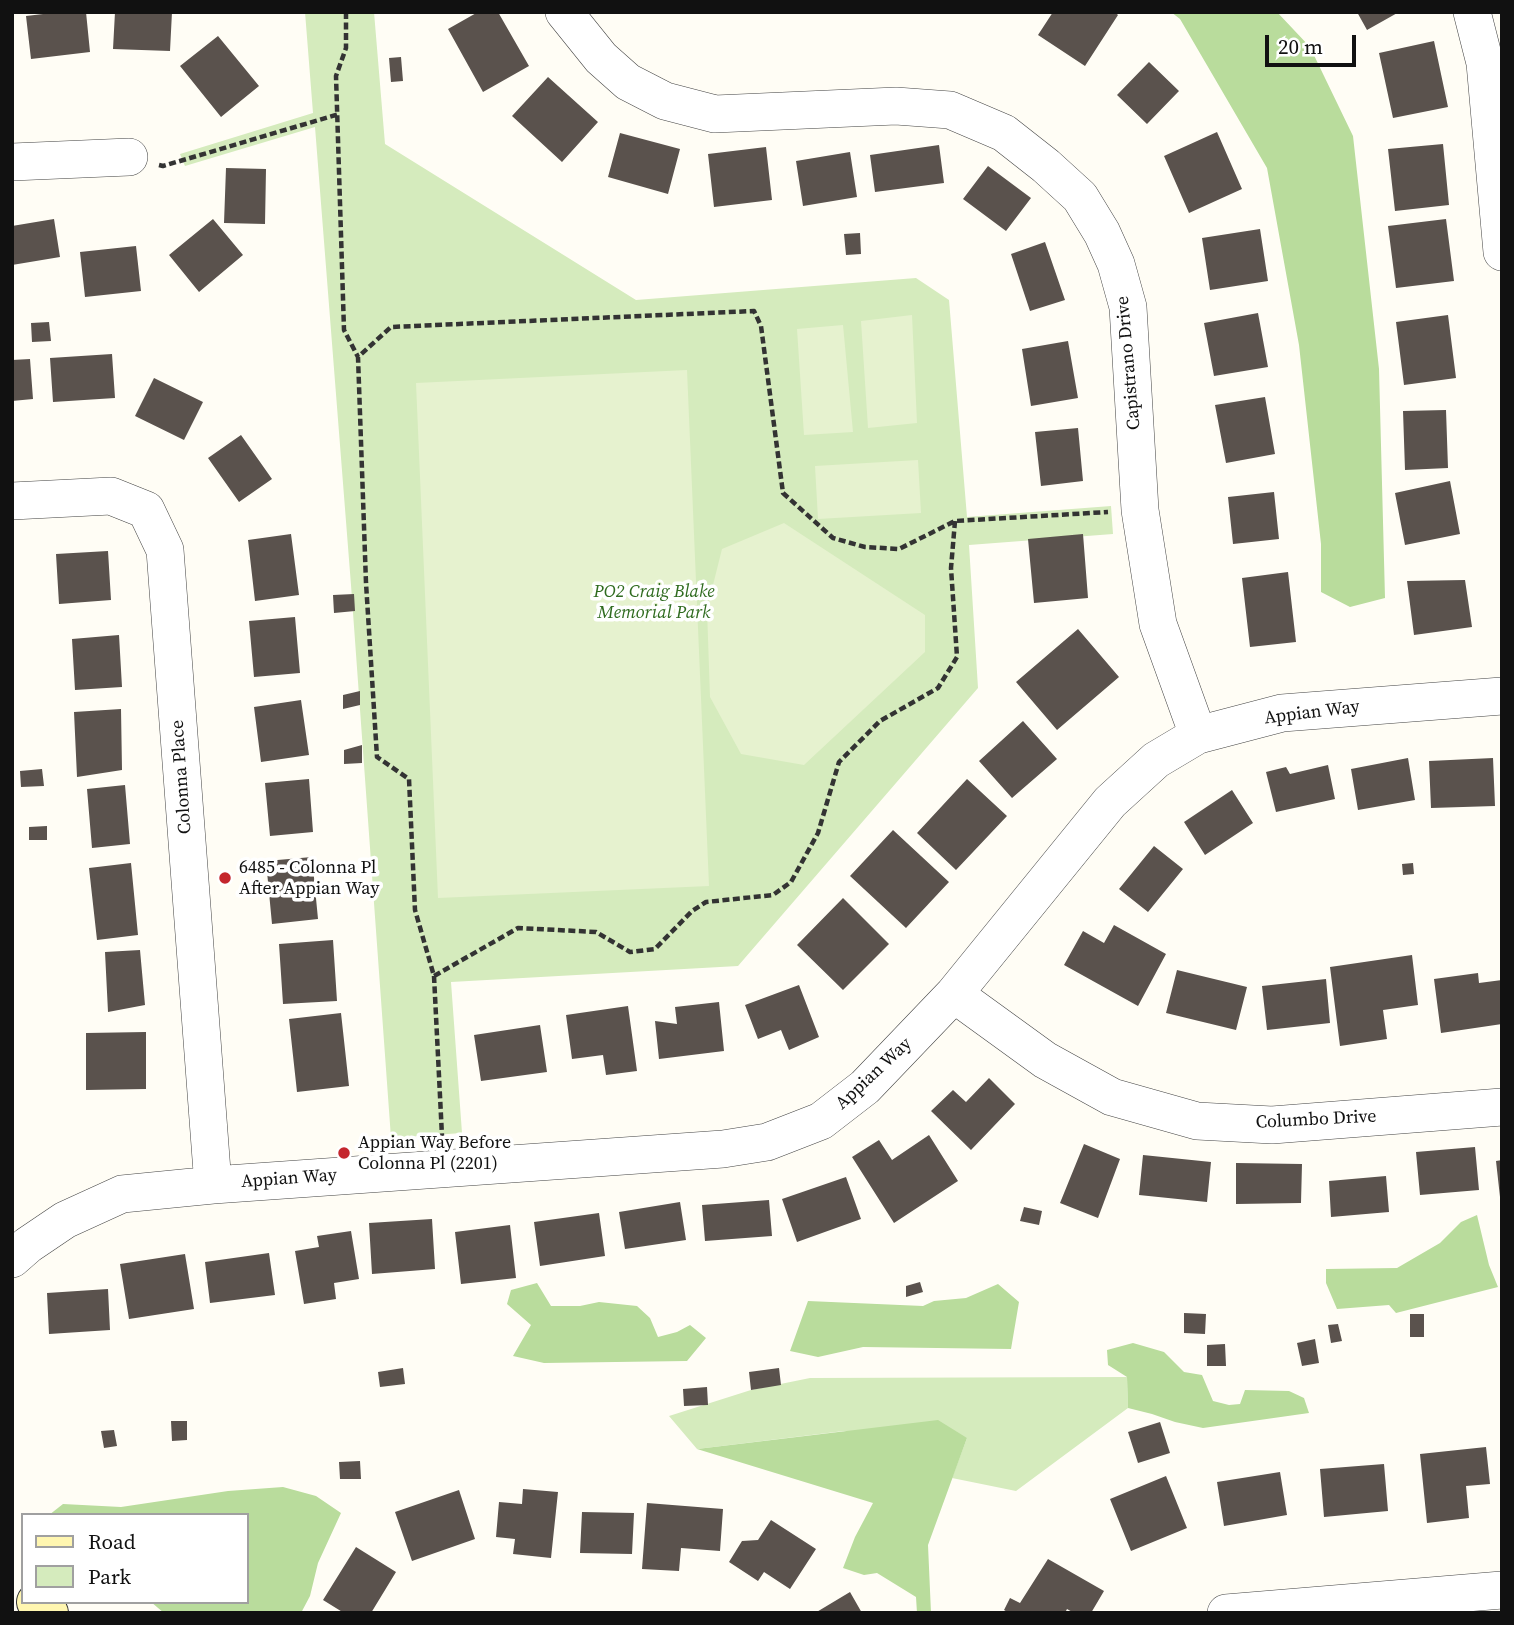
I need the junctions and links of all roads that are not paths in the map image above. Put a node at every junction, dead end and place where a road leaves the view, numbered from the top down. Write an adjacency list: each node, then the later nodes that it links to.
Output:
1 (564, 12): 8 (street, Capistrano Drive)
2 (1472, 12): 5 (street)
3 (129, 157): 4 (street)
4 (12, 162)
5 (1502, 252)
6 (12, 502): 11 (street, Colonna Place)
7 (1502, 696): 8 (street, Appian Way)
8 (1198, 735): 9 (street, Appian Way)
9 (954, 994): 10 (street, Columbo Drive); 11 (street, Appian Way)
10 (1502, 1107)
11 (214, 1185): 12 (street, Appian Way)
12 (12, 1259)
13 (1502, 1590): 14 (street)
14 (1226, 1613)

